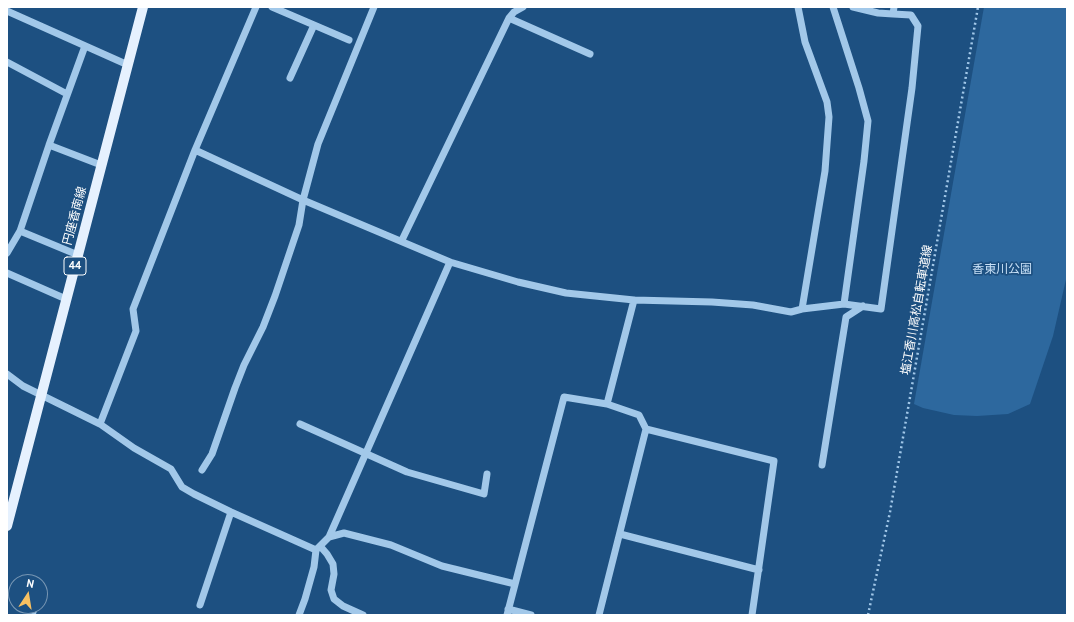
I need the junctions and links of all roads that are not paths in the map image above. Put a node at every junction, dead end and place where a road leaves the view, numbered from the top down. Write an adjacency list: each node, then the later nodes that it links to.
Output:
1 (143, 7): 17 (main road, 円座香南線 / 44)
2 (256, 7): 21 (street)
3 (272, 7): 12 (street)
4 (374, 7): 23 (street)
5 (523, 7): 11 (street)
6 (798, 7): 34 (street)
7 (833, 7): 32 (street)
8 (853, 7): 10 (street)
9 (7, 11): 14 (street)
10 (894, 11): 33 (street)
11 (509, 18): 15 (street); 25 (street)
12 (314, 25): 13 (street); 18 (street)
13 (350, 40)
14 (85, 46): 17 (street); 19 (street)
15 (590, 54)
16 (7, 62): 19 (street)
17 (128, 65): 22 (main road, 円座香南線 / 44)
18 (290, 78)
19 (67, 94): 20 (street)
20 (49, 145): 22 (street); 24 (street)
21 (195, 150): 23 (street); 38 (street)
22 (102, 165): 27 (main road, 円座香南線 / 44)
23 (303, 200): 25 (street); 43 (street)
24 (20, 231): 26 (street); 27 (street)
25 (402, 240): 28 (street)
26 (7, 253)
27 (78, 255): 30 (main road, 円座香南線 / 44)
28 (450, 262): 31 (street); 41 (street)
29 (7, 273): 30 (street)
30 (66, 299): 36 (main road, 円座香南線 / 44)
31 (634, 300): 34 (street); 37 (street)
32 (844, 304): 33 (street); 34 (street)
33 (862, 306): 42 (street)
34 (802, 309)
35 (7, 374): 36 (street)
36 (41, 395): 38 (street); 46 (main road, 円座香南線 / 44)
37 (607, 404): 40 (street); 51 (street)
38 (100, 424): 45 (street)
39 (300, 424): 41 (street)
40 (646, 429): 47 (street); 50 (street)
41 (366, 453): 44 (street); 48 (street)
42 (822, 465)
43 (202, 470)
44 (487, 474)
45 (231, 512): 49 (street); 52 (street)
46 (7, 526)
47 (620, 534): 50 (street); 57 (street)
48 (330, 537): 49 (street); 51 (street)
49 (318, 548): 54 (street); 55 (street)
50 (759, 570): 58 (street)
51 (515, 584): 53 (street)
52 (200, 605)
53 (508, 612): 56 (street)
54 (358, 614)
55 (299, 615)
56 (530, 615)
57 (599, 615)
58 (752, 615)

